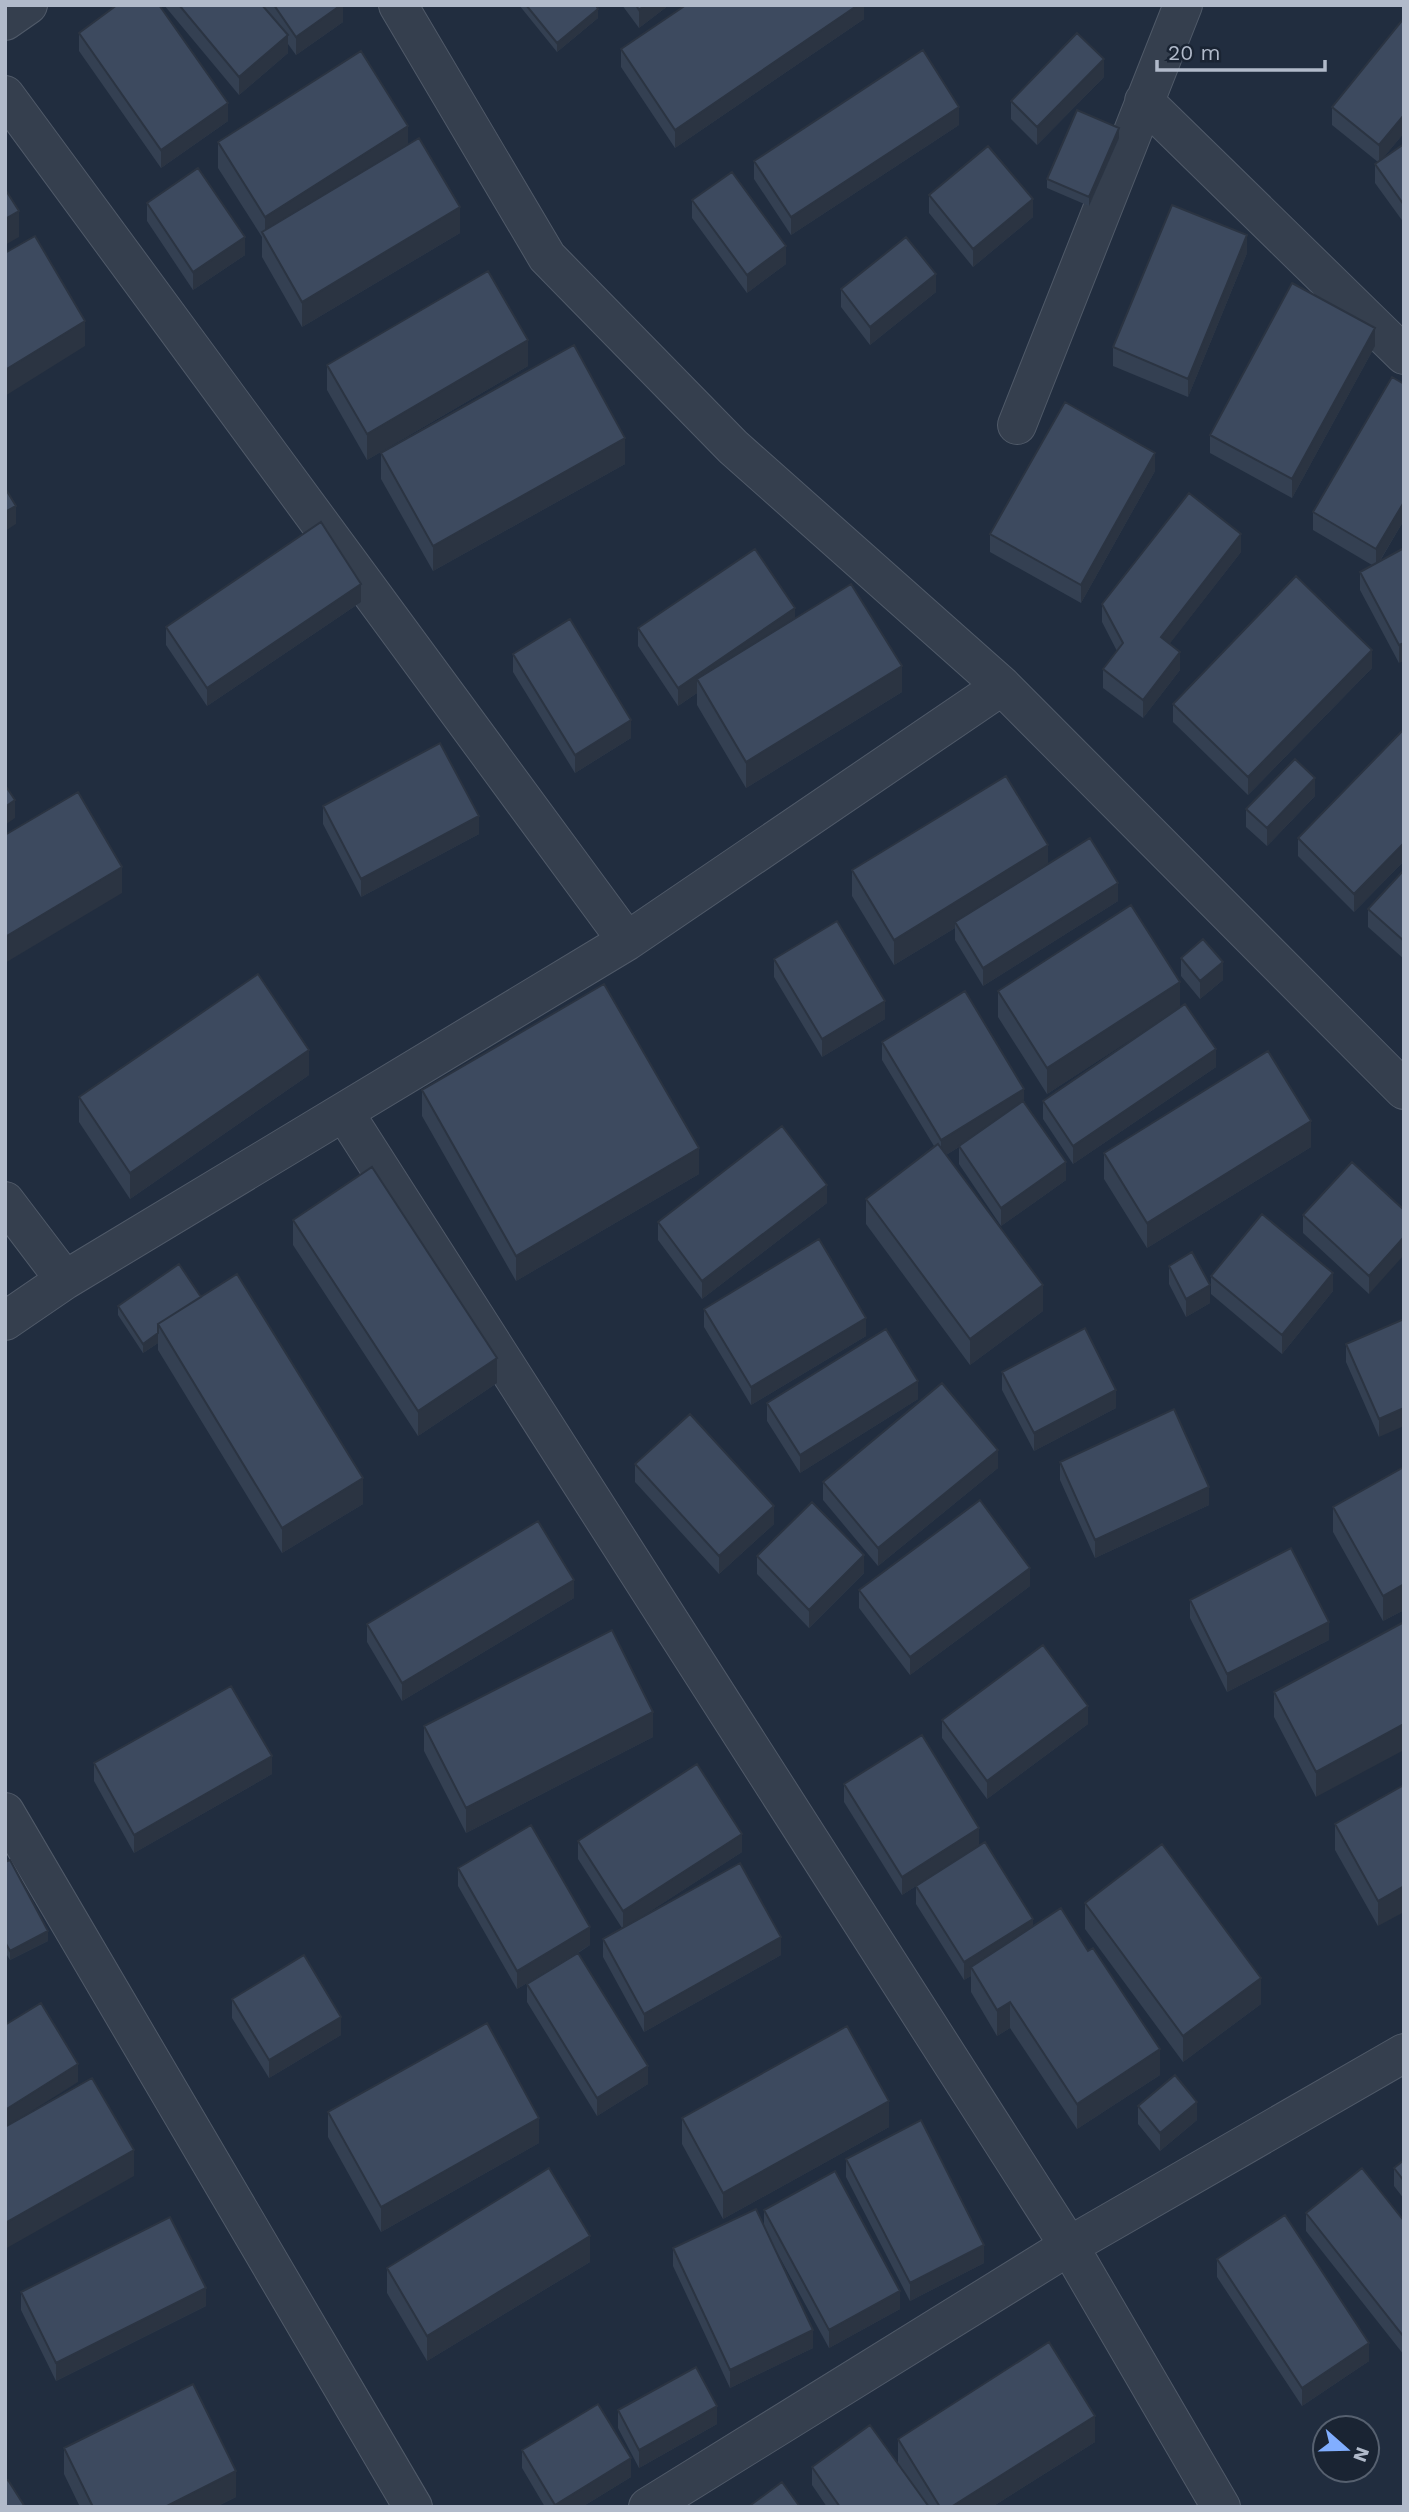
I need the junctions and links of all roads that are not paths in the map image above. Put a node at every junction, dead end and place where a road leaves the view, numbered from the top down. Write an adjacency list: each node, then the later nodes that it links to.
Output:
1 (28, 5): 4 (street)
2 (398, 5): 9 (street)
3 (1183, 5): 6 (street)
4 (5, 21)
5 (5, 95): 10 (street)
6 (1144, 101): 7 (street); 8 (street)
7 (1404, 355)
8 (1017, 425)
9 (1002, 686): 10 (street); 11 (street)
10 (627, 941): 12 (street)
11 (1404, 1090)
12 (344, 1112): 14 (street); 18 (street)
13 (5, 1201): 14 (street)
14 (65, 1280): 15 (street)
15 (5, 1321)
16 (5, 1812): 19 (street)
17 (1404, 2053): 18 (street)
18 (1069, 2246): 20 (street); 21 (street)
19 (413, 2507)
20 (648, 2507)
21 (1221, 2507)

